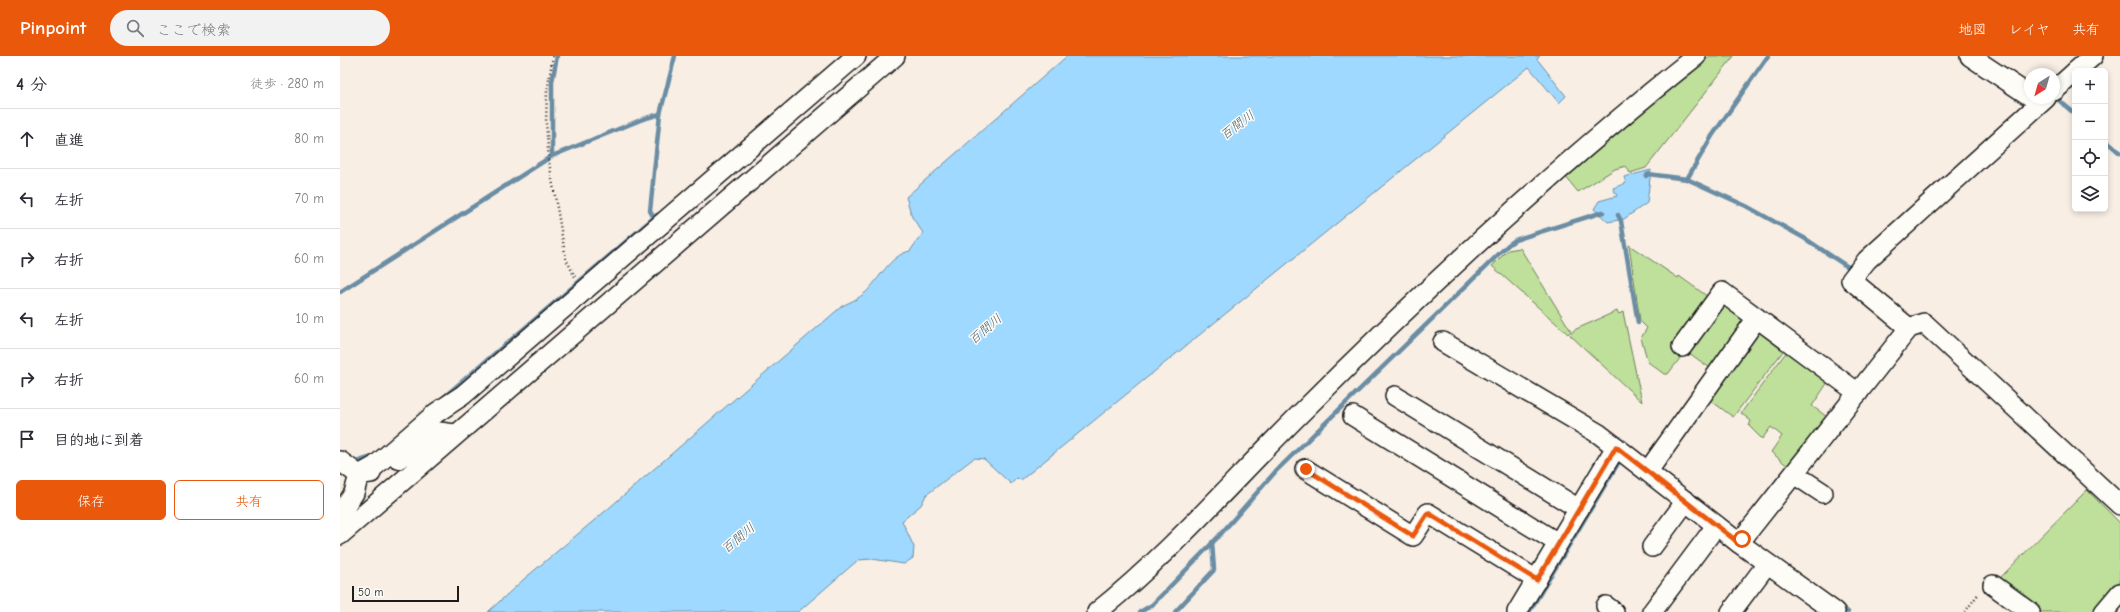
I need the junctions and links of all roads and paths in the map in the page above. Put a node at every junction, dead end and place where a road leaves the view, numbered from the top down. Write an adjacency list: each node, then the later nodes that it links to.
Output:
1 (553, 56): 12 (path)
2 (856, 56): 22 (street)
3 (895, 56): 20 (street)
4 (1696, 56): 40 (street)
5 (1970, 56): 10 (street)
6 (2093, 56): 7 (street)
7 (2080, 68)
8 (2072, 75): 9 (street)
9 (2060, 83)
10 (2024, 89)
11 (2033, 104): 14 (street)
12 (577, 279)
13 (1757, 318): 16 (street); 17 (street); 23 (street)
14 (1914, 327): 17 (street); 28 (street)
15 (1443, 342): 21 (street)
16 (1682, 347)
17 (1858, 393): 25 (street)
18 (1395, 396): 29 (street)
19 (1353, 416): 34 (street)
20 (456, 434): 22 (street); 32 (street)
21 (1616, 447): 23 (street); 29 (street)
22 (347, 467): 30 (street)
23 (1650, 468): 27 (street)
24 (1306, 469): 37 (street)
25 (1794, 474): 26 (street); 33 (street)
26 (1823, 493)
27 (1686, 501): 31 (street); 35 (street)
28 (2120, 505)
29 (1579, 508): 34 (street)
30 (340, 515)
31 (1716, 526): 33 (street); 42 (street)
32 (340, 535)
33 (1742, 540): 36 (street)
34 (1558, 544): 37 (street)
35 (1652, 547)
36 (1767, 564): 43 (street); 44 (street)
37 (1537, 580): 41 (street)
38 (1992, 585): 45 (path); 46 (street)
39 (2120, 593): 47 (street)
40 (1097, 612)
41 (1517, 612)
42 (1652, 612)
43 (1731, 612)
44 (1835, 612)
45 (1965, 612)
46 (2030, 612)
47 (2104, 612)

